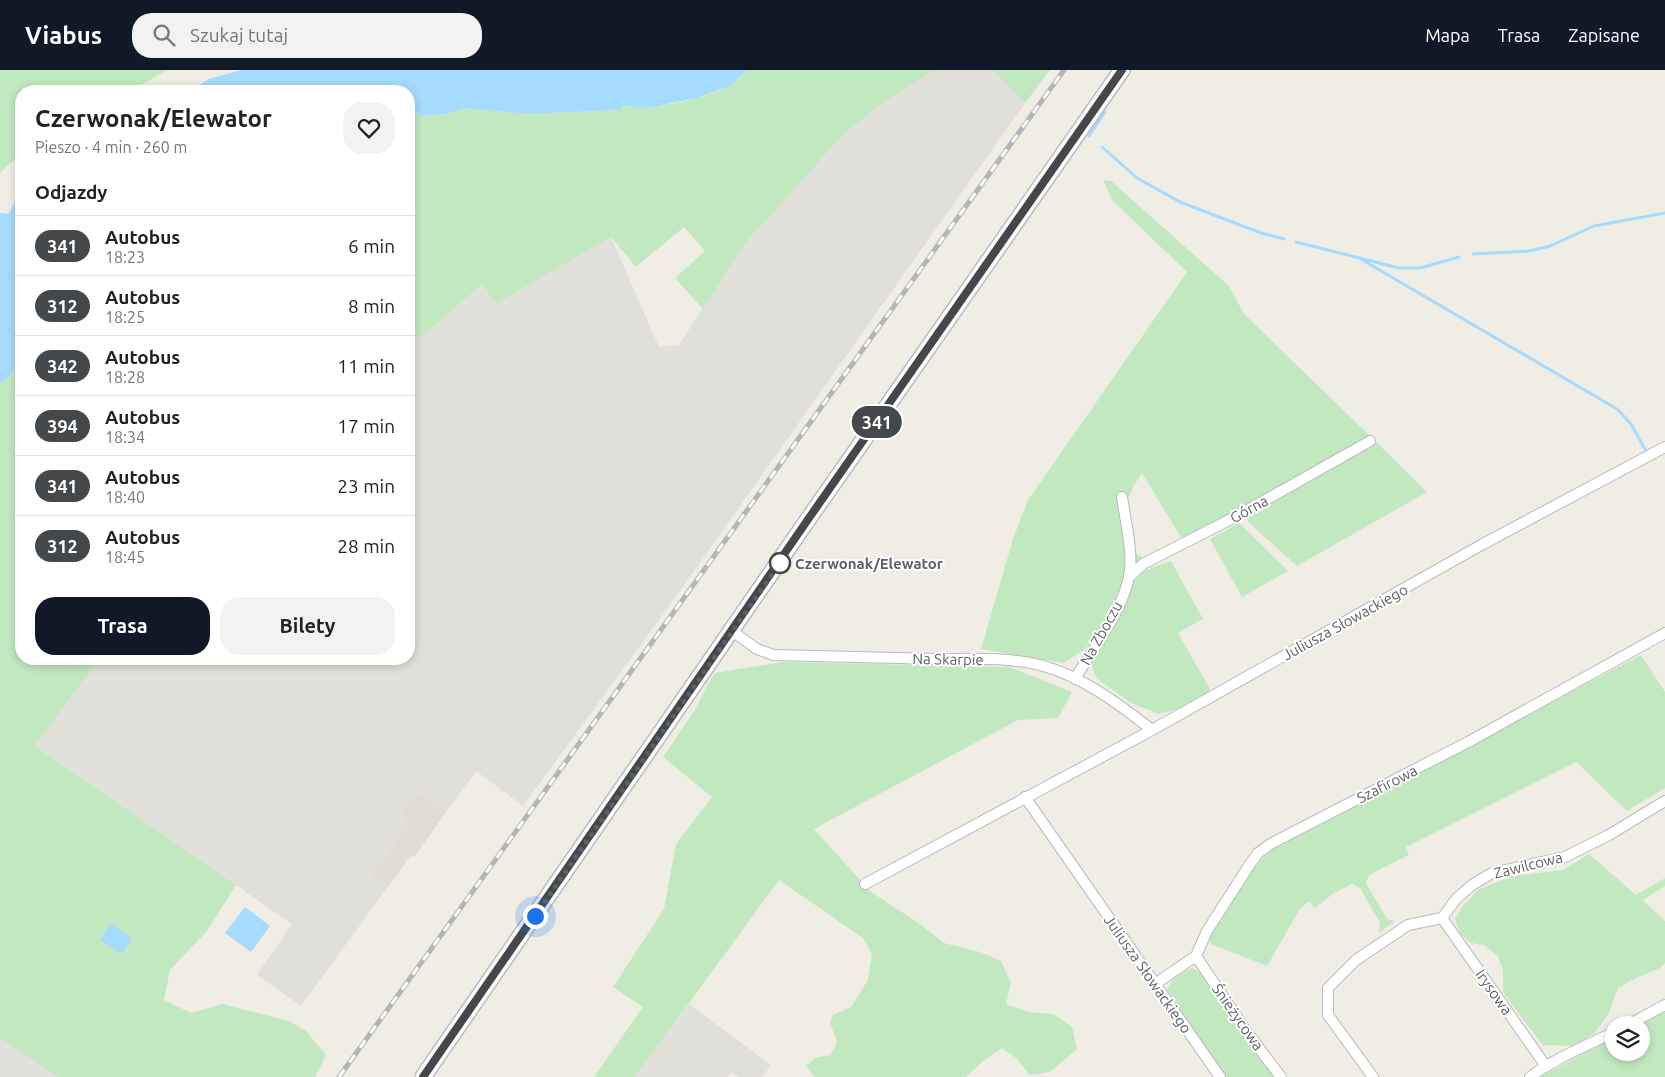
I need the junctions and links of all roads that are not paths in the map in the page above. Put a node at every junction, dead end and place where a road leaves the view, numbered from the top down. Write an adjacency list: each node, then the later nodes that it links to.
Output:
1 (1122, 70): 6 (main road)
2 (1370, 441): 5 (street, Górna)
3 (1665, 447): 9 (street, Juliusza Słowackiego)
4 (1122, 497): 5 (street, Na Zboczu)
5 (1129, 577): 8 (street, Na Zboczu)
6 (732, 631): 8 (street, Na Skarpie); 20 (main road)
7 (1665, 633): 14 (street, Szafirowa)
8 (1075, 679): 9 (street, Na Skarpie)
9 (1152, 730): 10 (street, Juliusza Słowackiego)
10 (1025, 797): 12 (street, Juliusza Słowackiego); 15 (street, Juliusza Słowackiego)
11 (1665, 801): 13 (street, Zawilcowa)
12 (866, 884)
13 (1442, 918): 19 (street, Irysowa); 23 (street)
14 (1196, 956): 15 (street); 22 (street, Śnieżycowa)
15 (1155, 984): 21 (street, Juliusza Słowackiego)
16 (1665, 1004): 17 (street)
17 (1644, 1016)
18 (1605, 1036): 19 (street)
19 (1545, 1065): 24 (street)
20 (423, 1077)
21 (1220, 1077)
22 (1281, 1077)
23 (1373, 1077)
24 (1530, 1077)

